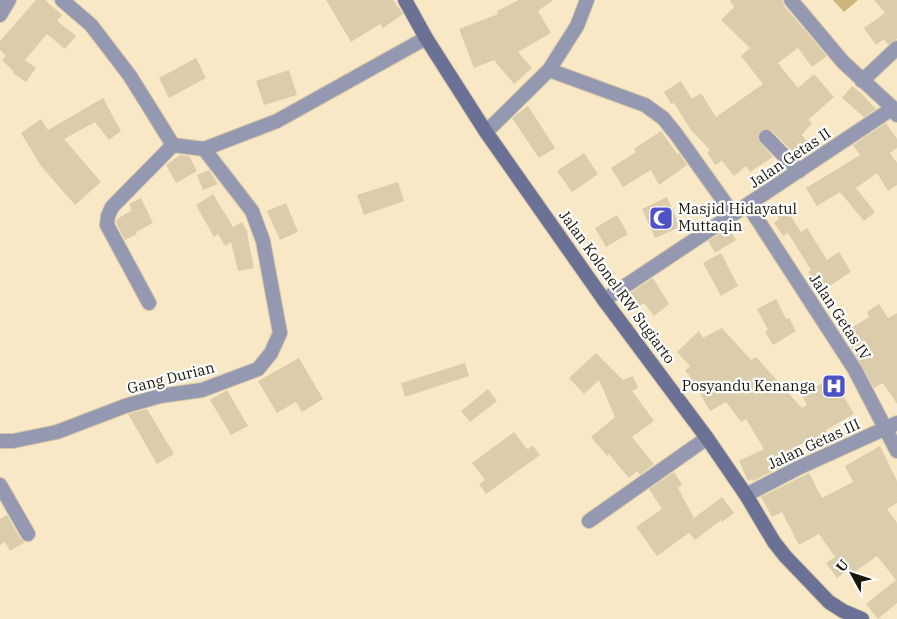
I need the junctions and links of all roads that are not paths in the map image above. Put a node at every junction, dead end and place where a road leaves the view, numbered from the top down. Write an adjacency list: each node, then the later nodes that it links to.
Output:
1 (9, 0): 6 (street)
2 (62, 0): 14 (street)
3 (405, 0): 7 (main road, Jalan Kolonel RW Sugiarto)
4 (587, 0): 9 (street)
5 (791, 0): 10 (street)
6 (0, 15)
7 (426, 38): 12 (main road, Jalan Kolonel RW Sugiarto); 15 (street)
8 (897, 48): 10 (street)
9 (549, 70): 12 (street); 18 (street)
10 (862, 81): 11 (street)
11 (895, 112): 16 (street, Jalan Getas II)
12 (486, 132): 19 (main road, Jalan Kolonel RW Sugiarto)
13 (766, 138): 16 (street)
14 (173, 145): 15 (street); 20 (street)
15 (204, 149): 23 (street, Gang Durian)
16 (798, 171): 17 (street, Jalan Getas II)
17 (748, 205): 18 (street, Jalan Getas II); 21 (street, Jalan Getas IV)
18 (733, 214): 19 (street, Jalan Getas II)
19 (604, 300): 22 (main road, Jalan Kolonel RW Sugiarto)
20 (149, 303)
21 (891, 426): 24 (street, Jalan Getas IV); 26 (street, Jalan Getas III)
22 (707, 438): 26 (main road, Jalan Kolonel RW Sugiarto); 27 (street)
23 (0, 441)
24 (897, 451)
25 (0, 485): 28 (street)
26 (746, 495): 29 (main road, Jalan Kolonel RW Sugiarto)
27 (590, 521)
28 (28, 534)
29 (862, 619)

